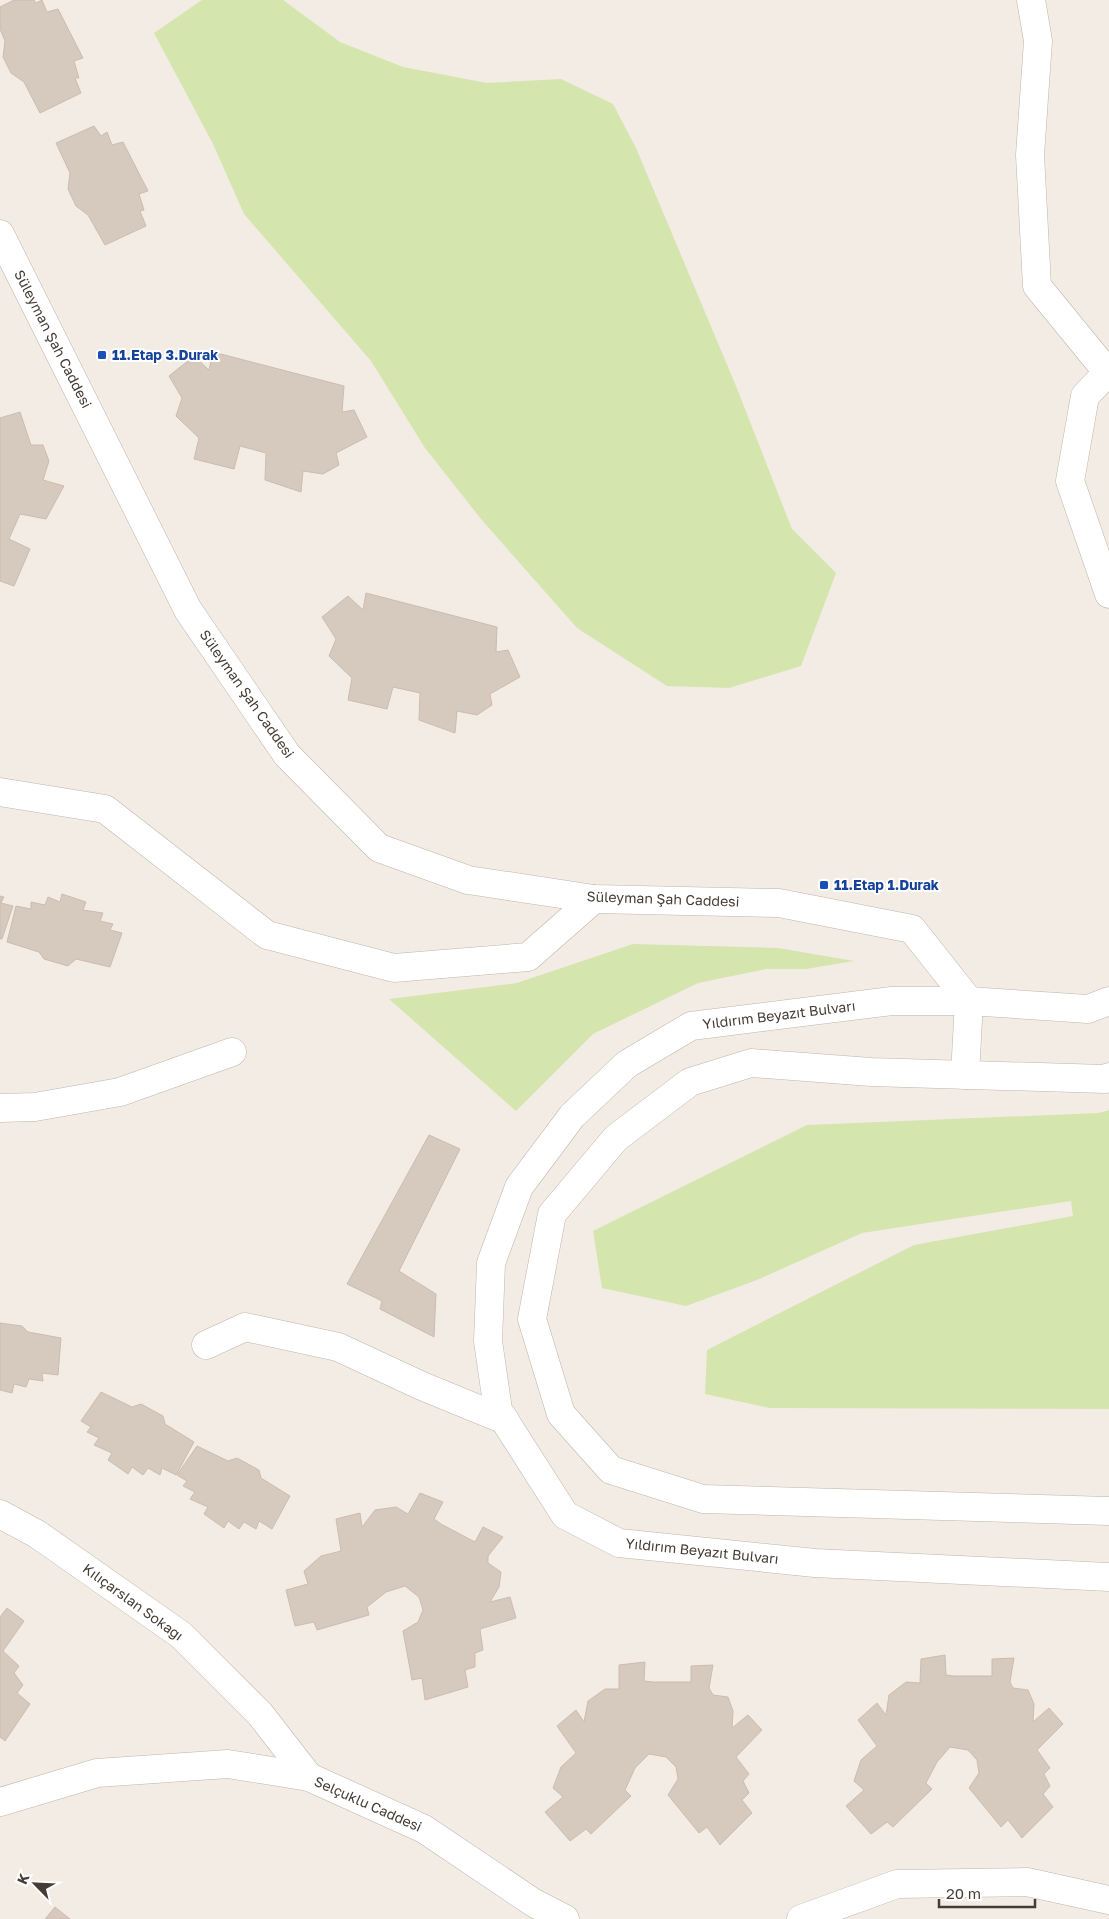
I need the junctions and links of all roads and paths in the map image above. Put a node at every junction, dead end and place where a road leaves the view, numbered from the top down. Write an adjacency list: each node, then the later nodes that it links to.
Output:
1 (1031, 0): 3 (street)
2 (0, 234): 6 (street, Süleyman Şah Caddesi)
3 (1108, 373): 4 (street)
4 (1109, 594)
5 (0, 792): 6 (street)
6 (594, 899): 7 (street, Süleyman Şah Caddesi)
7 (969, 1001): 8 (street, Yıldırım Beyazıt Bulvarı); 10 (street); 14 (street, Yıldırım Beyazıt Bulvarı)
8 (1109, 1001)
9 (232, 1052): 12 (street)
10 (965, 1075): 11 (street); 15 (street)
11 (1109, 1077)
12 (0, 1108)
13 (206, 1345): 14 (street)
14 (505, 1420): 17 (street, Yıldırım Beyazıt Bulvarı)
15 (1109, 1511)
16 (0, 1514): 18 (street, Kılıçarslan Sokağı)
17 (1109, 1577)
18 (309, 1777): 19 (street, Selçuklu Caddesi); 22 (street, Selçuklu Caddesi)
19 (0, 1802)
20 (1109, 1900): 21 (street)
21 (816, 1916)
22 (565, 1919)

